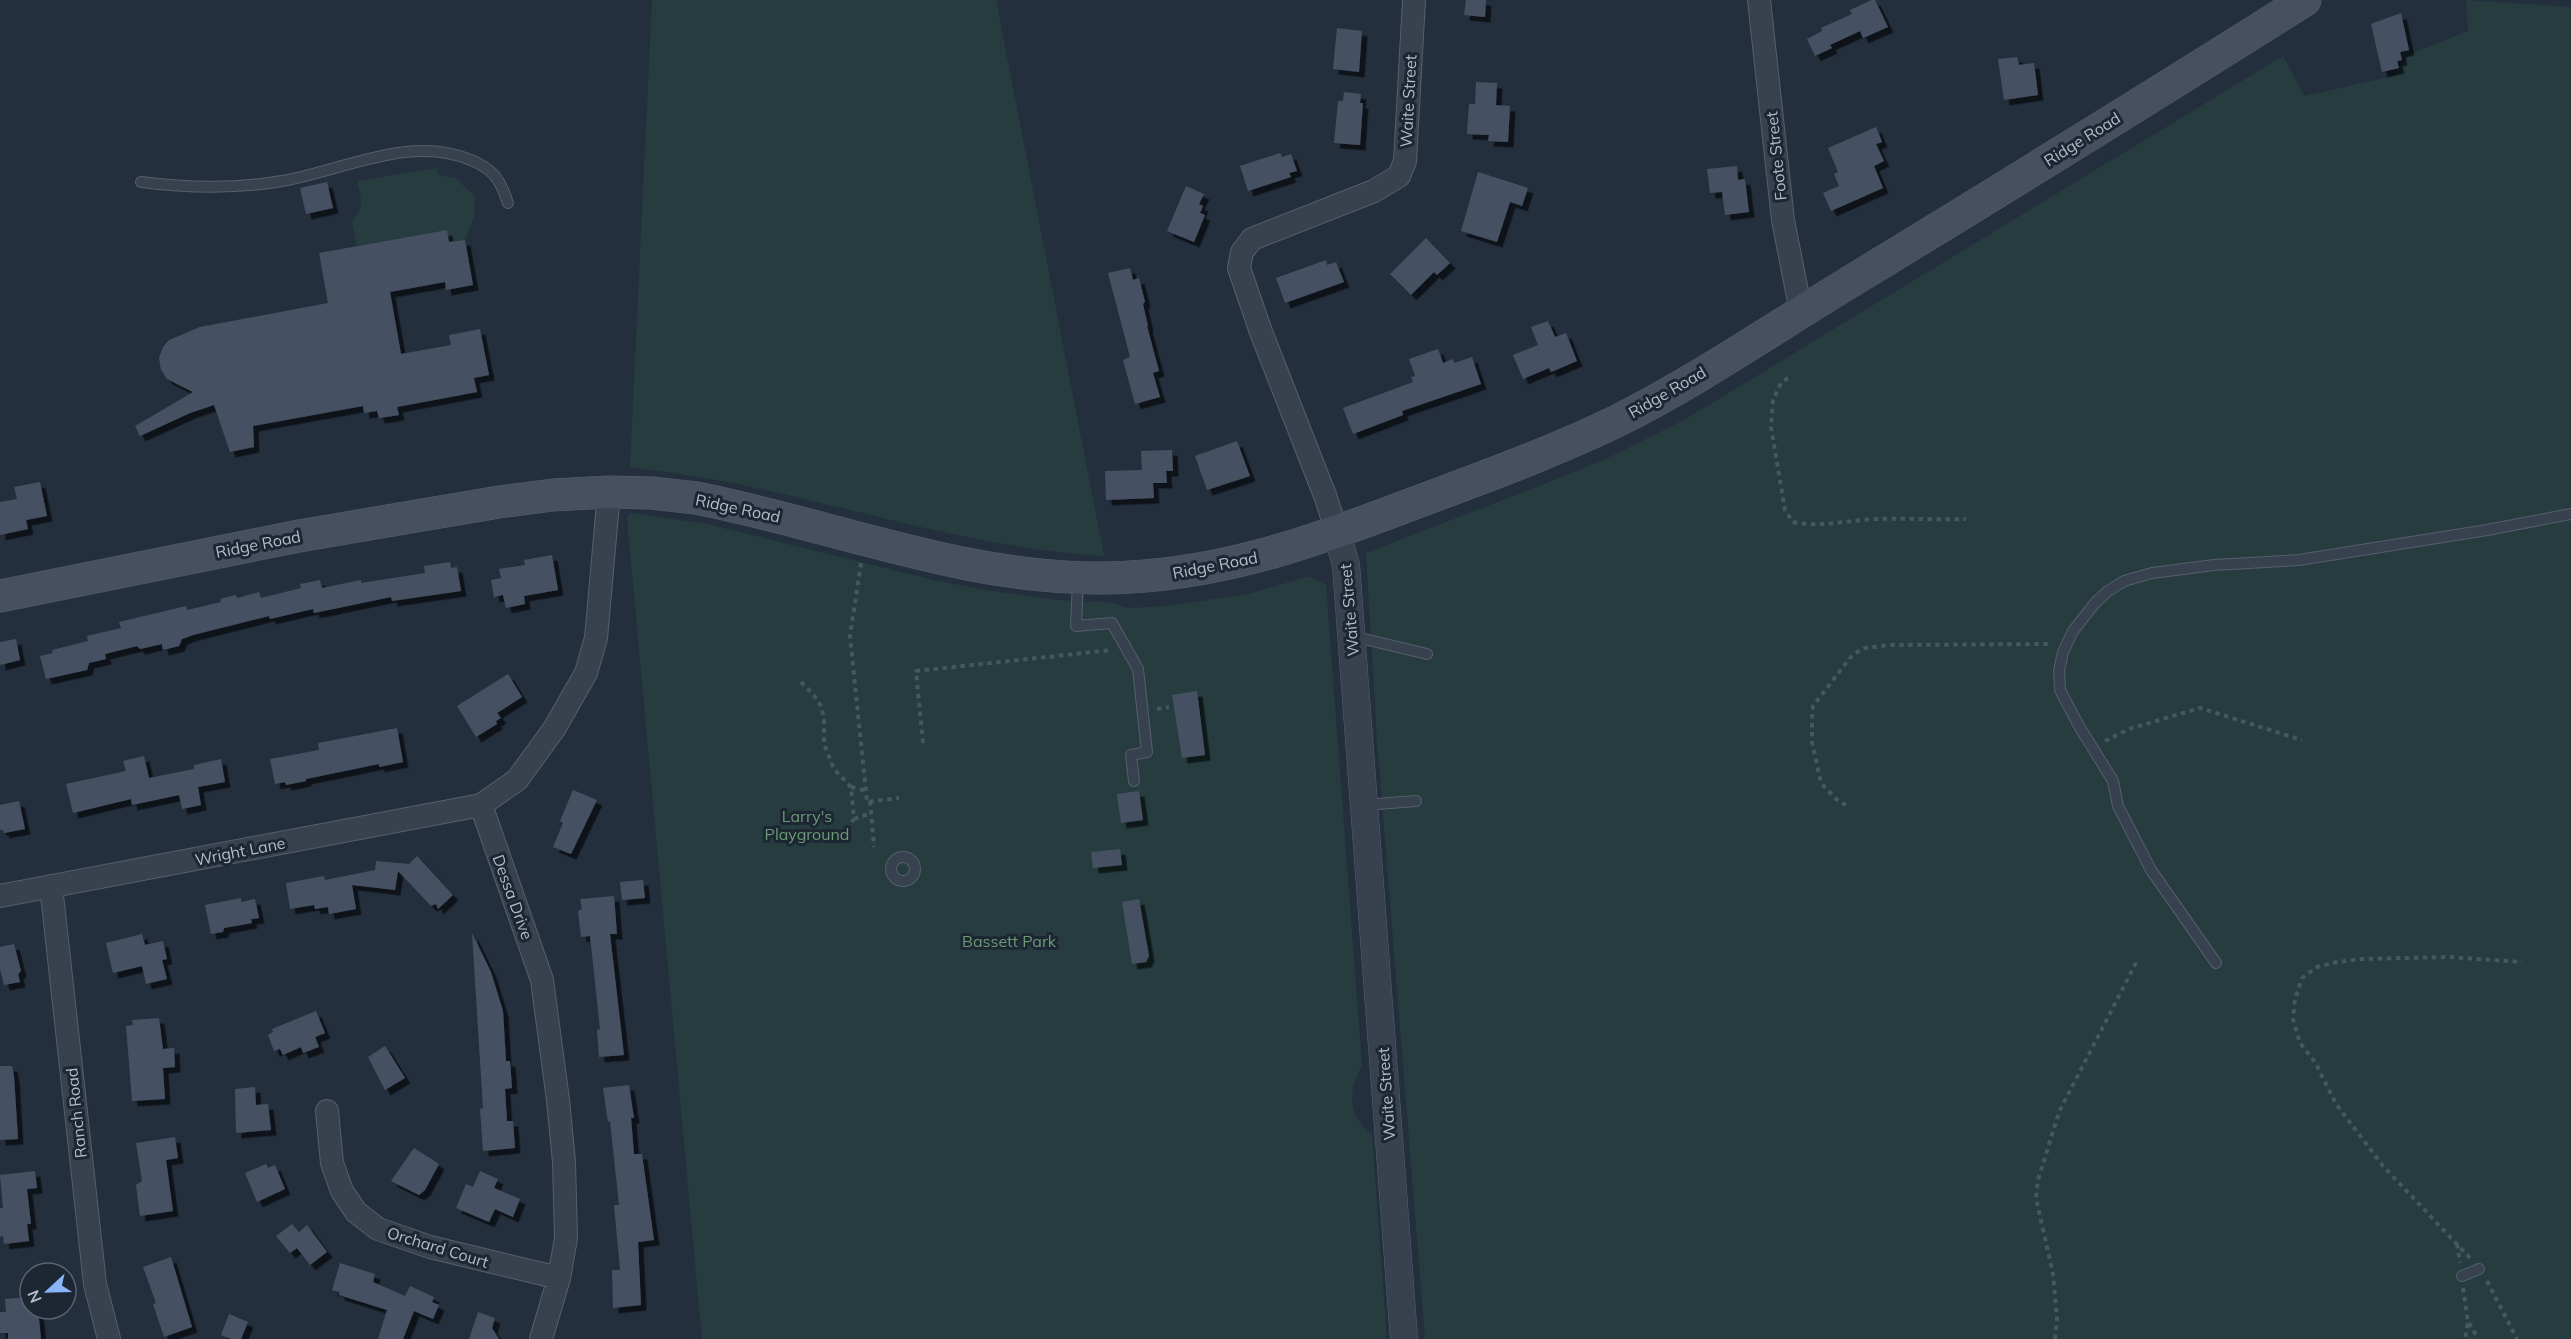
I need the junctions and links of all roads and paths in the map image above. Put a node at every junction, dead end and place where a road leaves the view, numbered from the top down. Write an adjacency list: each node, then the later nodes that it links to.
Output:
1 (1414, 0): 11 (street, Waite Street)
2 (1759, 0): 6 (street, Foote Street)
3 (2305, 0): 6 (main road, Ridge Road)
4 (141, 182): 5 (lane)
5 (508, 203)
6 (1801, 312): 11 (main road, Ridge Road)
7 (1788, 378): 10 (path)
8 (609, 492): 13 (main road, Ridge Road); 14 (main road, Ridge Road); 29 (street)
9 (2571, 514): 16 (lane)
10 (1966, 519)
11 (1337, 533): 13 (main road, Ridge Road); 15 (street, Waite Street)
12 (862, 559): 25 (path)
13 (1078, 578): 17 (lane)
14 (0, 596)
15 (1351, 636): 18 (lane); 30 (street, Waite Street)
16 (2068, 639): 22 (lane); 31 (path)
17 (1128, 648): 21 (path); 23 (lane)
18 (1427, 654)
19 (801, 682): 24 (path)
20 (2302, 740): 22 (path)
21 (923, 743)
22 (2102, 764): 40 (lane)
23 (1134, 781)
24 (851, 788): 25 (path); 33 (path)
25 (867, 791): 27 (path)
26 (899, 798): 27 (path)
27 (870, 801): 32 (path)
28 (1416, 801): 30 (lane)
29 (481, 805): 36 (street, Wright Lane); 44 (street, Dessa Drive)
30 (1365, 805): 47 (street, Waite Street)
31 (1846, 805)
32 (871, 813): 33 (path); 35 (path)
33 (854, 819): 34 (path)
34 (840, 840)
35 (874, 847)
36 (51, 886): 37 (street, Wright Lane); 45 (street, Ranch Road)
37 (0, 896)
38 (2138, 959): 48 (path)
39 (2523, 962): 42 (path)
40 (2216, 963)
41 (327, 1111): 44 (street, Orchard Court)
42 (2479, 1269): 43 (lane); 51 (path)
43 (2462, 1276)
44 (559, 1278): 46 (street, Dessa Drive)
45 (109, 1339)
46 (541, 1339)
47 (1404, 1339)
48 (2055, 1339)
49 (2465, 1339): 50 (path)
50 (2478, 1339)
51 (2517, 1339)

